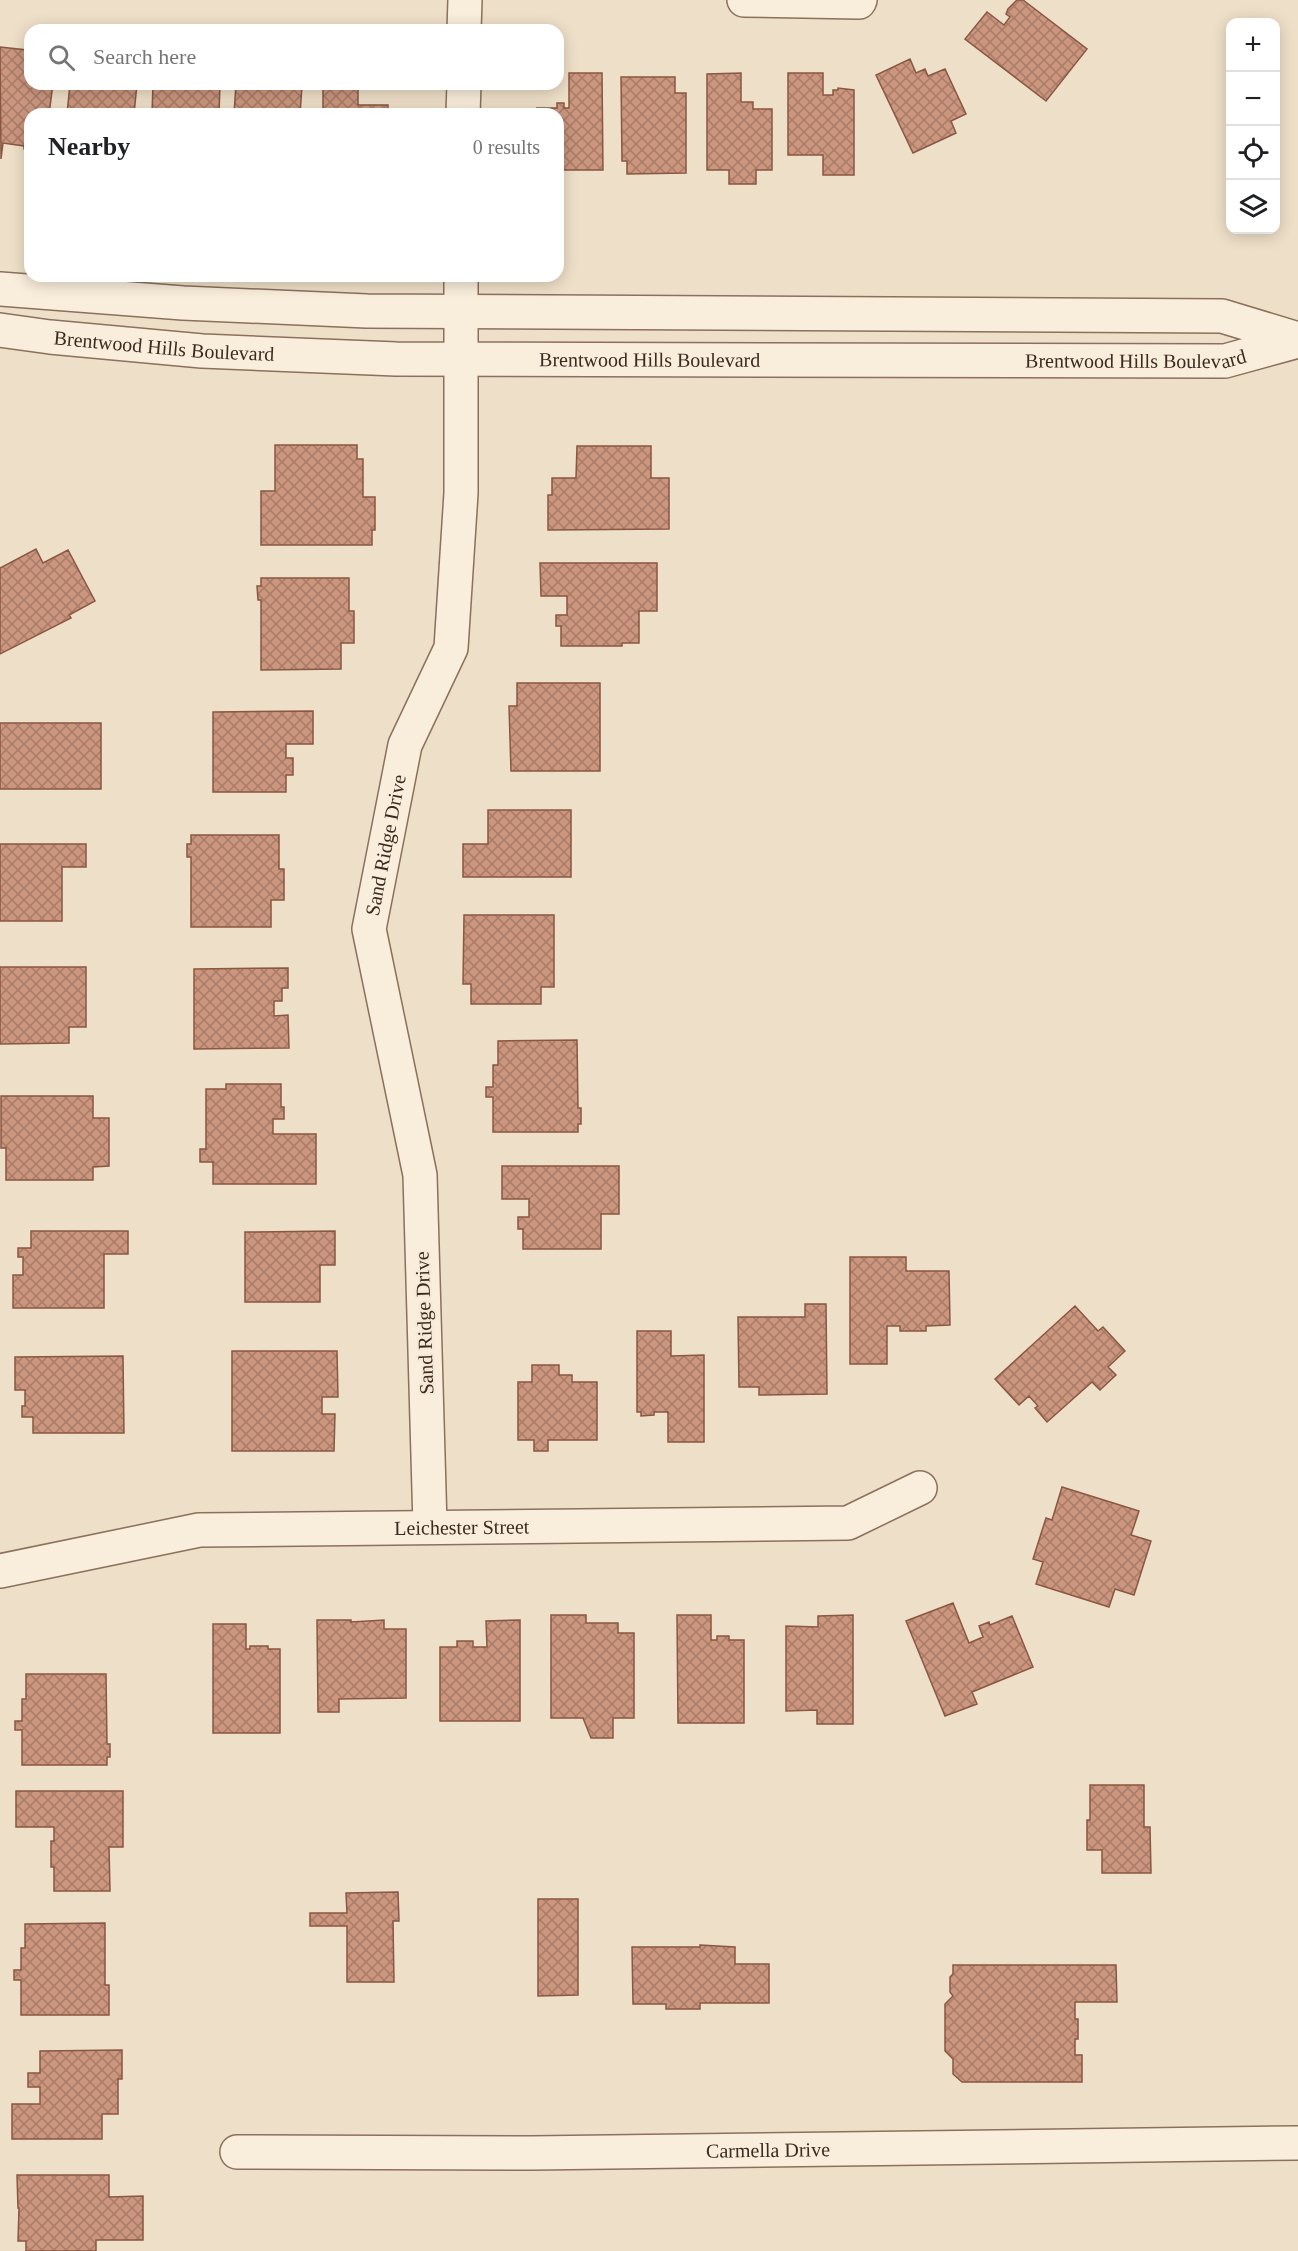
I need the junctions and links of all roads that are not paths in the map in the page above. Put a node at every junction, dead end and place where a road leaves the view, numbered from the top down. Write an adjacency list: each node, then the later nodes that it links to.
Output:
1 (465, 0): 4 (street)
2 (744, 0): 3 (street)
3 (861, 0)
4 (464, 24)
5 (464, 90): 6 (street)
6 (463, 108)
7 (461, 282): 9 (street, Sand Ridge Drive)
8 (0, 289): 9 (street, Brentwood Hills Boulevard)
9 (460, 312): 11 (street, Brentwood Hills Boulevard); 12 (street, Sand Ridge Drive)
10 (0, 330): 12 (street, Brentwood Hills Boulevard)
11 (1298, 340): 12 (street, Brentwood Hills Boulevard)
12 (460, 359): 14 (street, Sand Ridge Drive)
13 (920, 1488): 14 (street, Leichester Street)
14 (430, 1526): 15 (street, Leichester Street)
15 (0, 1571)
16 (1298, 2143): 17 (street, Carmella Drive)
17 (237, 2152)

